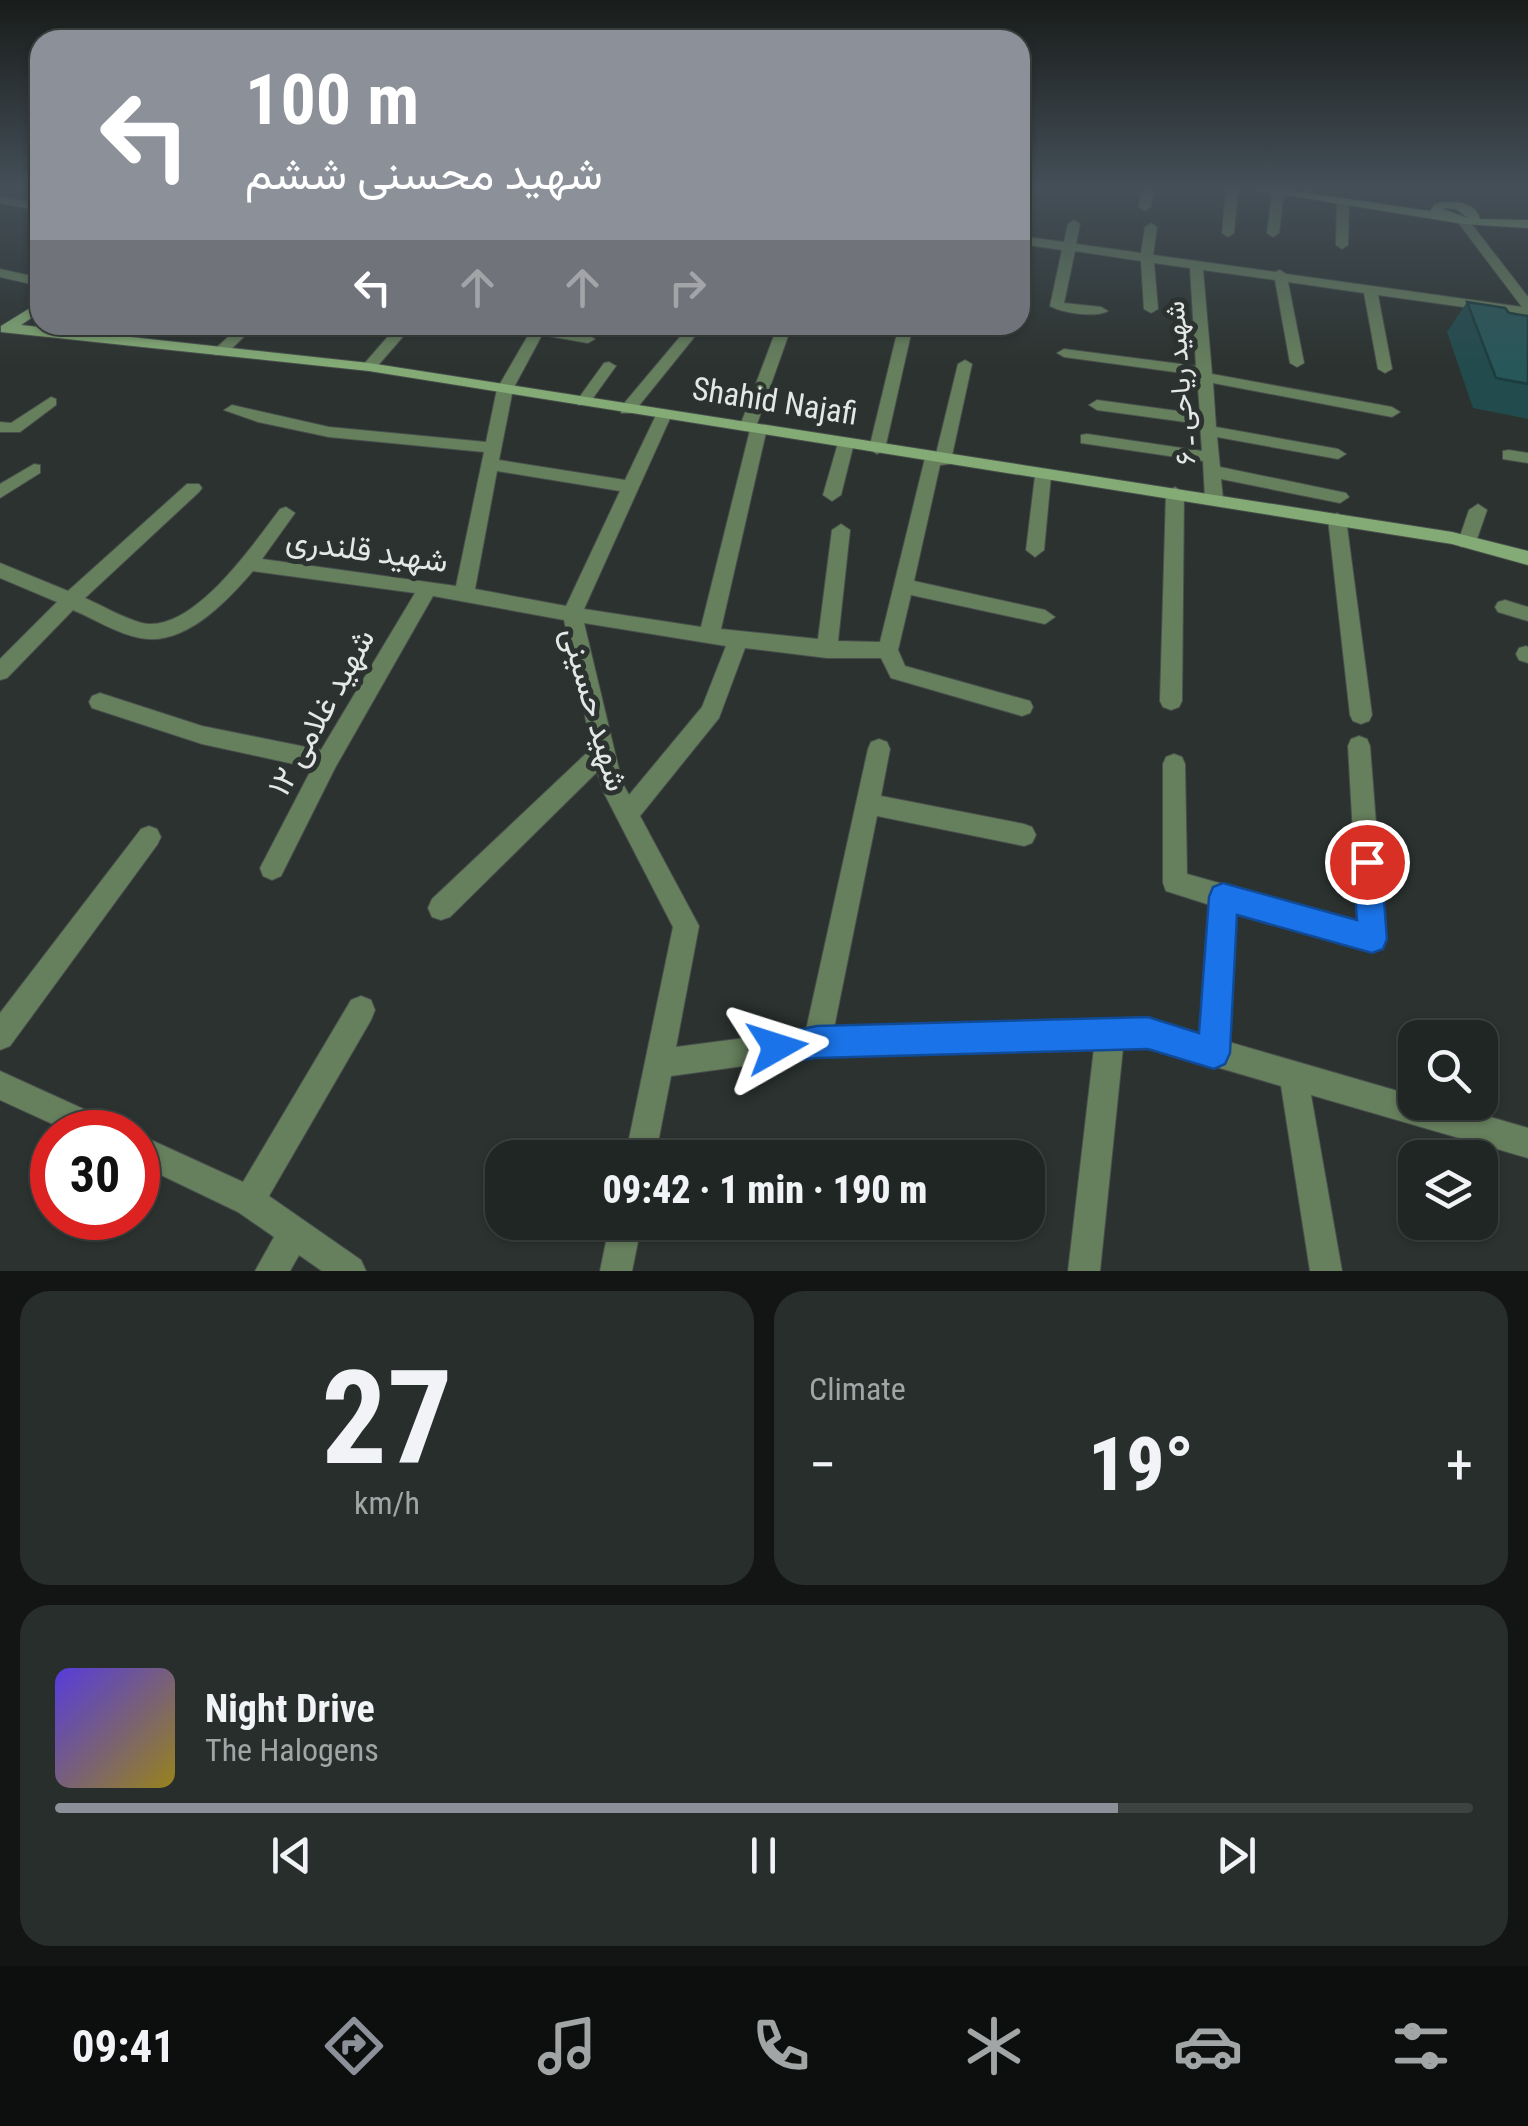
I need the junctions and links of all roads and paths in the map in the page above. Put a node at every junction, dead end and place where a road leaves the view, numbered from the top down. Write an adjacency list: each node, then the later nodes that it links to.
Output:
1 (1069, 248): 15 (street)
2 (1087, 248): 5 (street)
3 (1149, 248): 5 (street)
4 (1489, 248): 13 (street)
5 (1148, 256): 6 (street); 12 (street)
6 (1196, 263): 8 (street); 35 (street, شهید ریاحی ـ ۶)
7 (0, 273): 9 (street)
8 (1280, 274): 10 (street); 30 (street)
9 (30, 280)
10 (1370, 288): 11 (street); 34 (street)
11 (1480, 304): 13 (street); 16 (street)
12 (1151, 309)
13 (1528, 309)
14 (30, 312): 17 (street)
15 (1101, 312)
16 (1486, 320)
17 (2, 329): 18 (street, Shahid Najafi)
18 (30, 332)
19 (59, 335): 28 (street, Shahid Najafi)
20 (239, 335): 28 (street)
21 (397, 335): 33 (street)
22 (534, 335): 36 (street)
23 (570, 335): 27 (street)
24 (689, 335): 41 (street)
25 (783, 335): 46 (street)
26 (904, 335): 49 (street)
27 (588, 339)
28 (220, 352): 33 (street, Shahid Najafi)
29 (1064, 353): 35 (street)
30 (1297, 363)
31 (964, 364): 54 (street)
32 (609, 366): 38 (street)
33 (368, 367): 36 (street, Shahid Najafi)
34 (1384, 369)
35 (1203, 374): 42 (street); 44 (street, شهید ریاحی ـ ۶)
36 (505, 390): 38 (street, Shahid Najafi); 52 (street)
37 (51, 402): 45 (street)
38 (583, 402): 41 (street, Shahid Najafi)
39 (1097, 405): 44 (street)
40 (232, 410): 52 (street)
41 (627, 410): 43 (street, Shahid Najafi)
42 (1392, 412)
43 (664, 414): 46 (street, Shahid Najafi); 58 (street)
44 (1208, 425): 50 (street); 55 (street, شهید ریاحی ـ ۶)
45 (0, 427)
46 (753, 427): 48 (street, Shahid Najafi); 82 (street)
47 (1086, 439): 55 (street)
48 (846, 444): 49 (street, Shahid Najafi); 62 (street)
49 (876, 449): 54 (street, Shahid Najafi)
50 (1338, 454)
51 (1509, 455): 53 (street)
52 (492, 456): 58 (street); 76 (street)
53 (1528, 458)
54 (938, 459): 57 (street, Shahid Najafi); 74 (street)
55 (1210, 464): 63 (street); 64 (street, شهید ریاحی ـ ۶)
56 (34, 469): 60 (street)
57 (1043, 476): 61 (street, Shahid Najafi); 70 (street)
58 (630, 487): 79 (street)
59 (193, 488): 77 (street)
60 (0, 492)
61 (1176, 493): 64 (street, Shahid Najafi); 88 (street)
62 (832, 495)
63 (1340, 497)
64 (1214, 498): 67 (street, Shahid Najafi)
65 (1478, 510): 69 (street)
66 (286, 513): 72 (street)
67 (1337, 520): 69 (street, Shahid Najafi); 90 (street)
68 (841, 530): 84 (street)
69 (1467, 542): 71 (street, Shahid Najafi)
70 (1035, 550)
71 (1528, 558)
72 (249, 564): 75 (street, شهید قلندری); 77 (street, شهید قلندری)
73 (0, 570): 77 (street, شهید قلندری)
74 (902, 586): 81 (street); 85 (street)
75 (428, 588): 76 (street, شهید قلندری); 94 (street, شهید غلامی ۱۲)
76 (464, 594): 79 (street, شهید حسینی)
77 (71, 600): 86 (street)
78 (1505, 607): 80 (street)
79 (572, 614): 82 (street); 93 (street, شهید حسینی)
80 (1528, 614)
81 (1045, 617)
82 (709, 636): 83 (street)
83 (738, 640): 84 (street); 97 (street)
84 (827, 650): 85 (street)
85 (888, 650): 89 (street)
86 (0, 672)
87 (100, 702): 94 (street)
88 (1171, 702)
89 (1022, 707)
90 (1361, 715)
91 (1359, 746): 101 (street)
92 (879, 749): 96 (street)
93 (603, 752): 97 (street, شهید حسینی); 102 (street)
94 (328, 761): 100 (street, شهید غلامی ۱۲)
95 (1174, 764): 101 (street)
96 (868, 804): 98 (street); 106 (street)
97 (627, 816): 108 (street, شهید حسینی)
98 (1024, 834)
99 (149, 837): 105 (street)
100 (272, 868)
101 (1223, 897): 107 (street)
102 (442, 908)
103 (361, 1010): 115 (street)
104 (1110, 1034): 106 (street); 107 (street); 121 (street)
105 (0, 1036)
106 (817, 1042): 108 (street)
107 (1214, 1053): 109 (street)
108 (659, 1063): 112 (street, شهید حسینی)
109 (1294, 1078): 113 (street); 122 (street)
110 (0, 1084): 111 (street)
111 (55, 1110)
112 (644, 1140)
113 (1528, 1143)
114 (160, 1159): 115 (street)
115 (249, 1201): 116 (street)
116 (295, 1233): 118 (street); 119 (street)
117 (622, 1240): 120 (street)
118 (271, 1271)
119 (350, 1271)
120 (616, 1271)
121 (1084, 1271)
122 (1326, 1271)

